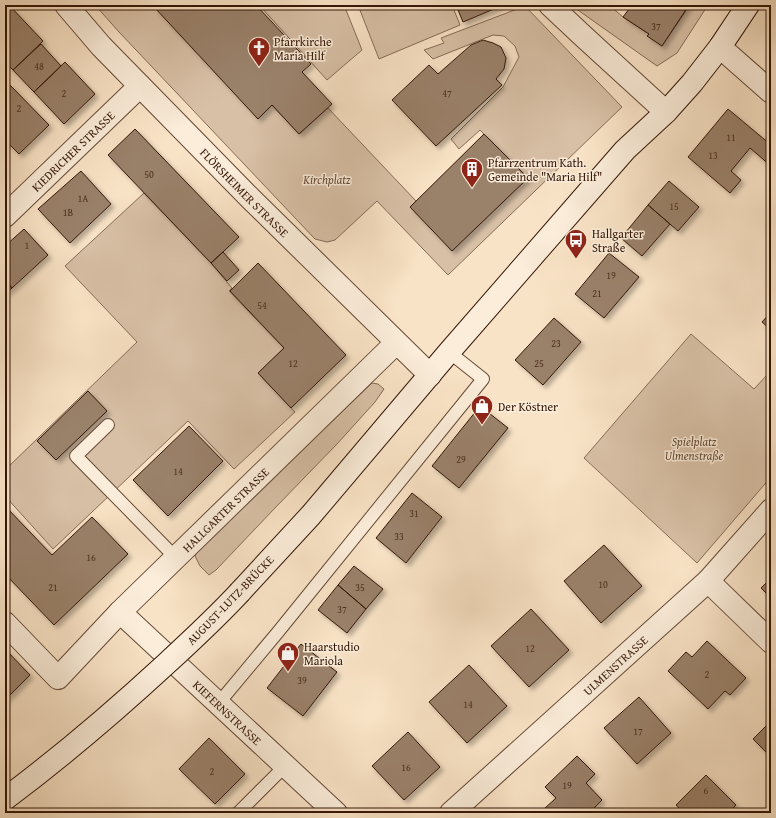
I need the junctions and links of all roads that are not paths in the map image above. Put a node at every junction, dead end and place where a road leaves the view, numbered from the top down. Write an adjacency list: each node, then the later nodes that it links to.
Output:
1 (66, 5): 5 (street, FLÖRSHEIMER STRASSE)
2 (550, 5): 7 (street)
3 (748, 5): 4 (street)
4 (720, 47): 6 (street); 7 (street)
5 (140, 86): 8 (street, KIEDRICHER STRASSE); 9 (street, FLÖRSHEIMER STRASSE)
6 (771, 92)
7 (666, 112): 10 (street)
8 (5, 216)
9 (396, 343): 11 (street, FLÖRSHEIMER STRASSE); 14 (street, HALLGARTER STRASSE)
10 (449, 352): 11 (street); 19 (lane)
11 (430, 375): 21 (street, AUGUST-LUTZ-BRÜCKE, bridge)
12 (108, 425): 14 (lane)
13 (771, 510): 15 (street, ULMENSTRASSE)
14 (176, 558): 16 (street, HALLGARTER STRASSE)
15 (708, 581): 18 (street); 24 (street, ULMENSTRASSE)
16 (120, 612): 17 (street, HALLGARTER STRASSE); 19 (street, KIEFERNSTRASSE)
17 (5, 623)
18 (771, 642)
19 (218, 704): 20 (street, KIEFERNSTRASSE)
20 (285, 766): 22 (lane); 23 (street, KIEFERNSTRASSE)
21 (5, 799)
22 (238, 813)
23 (336, 813)
24 (451, 813)

